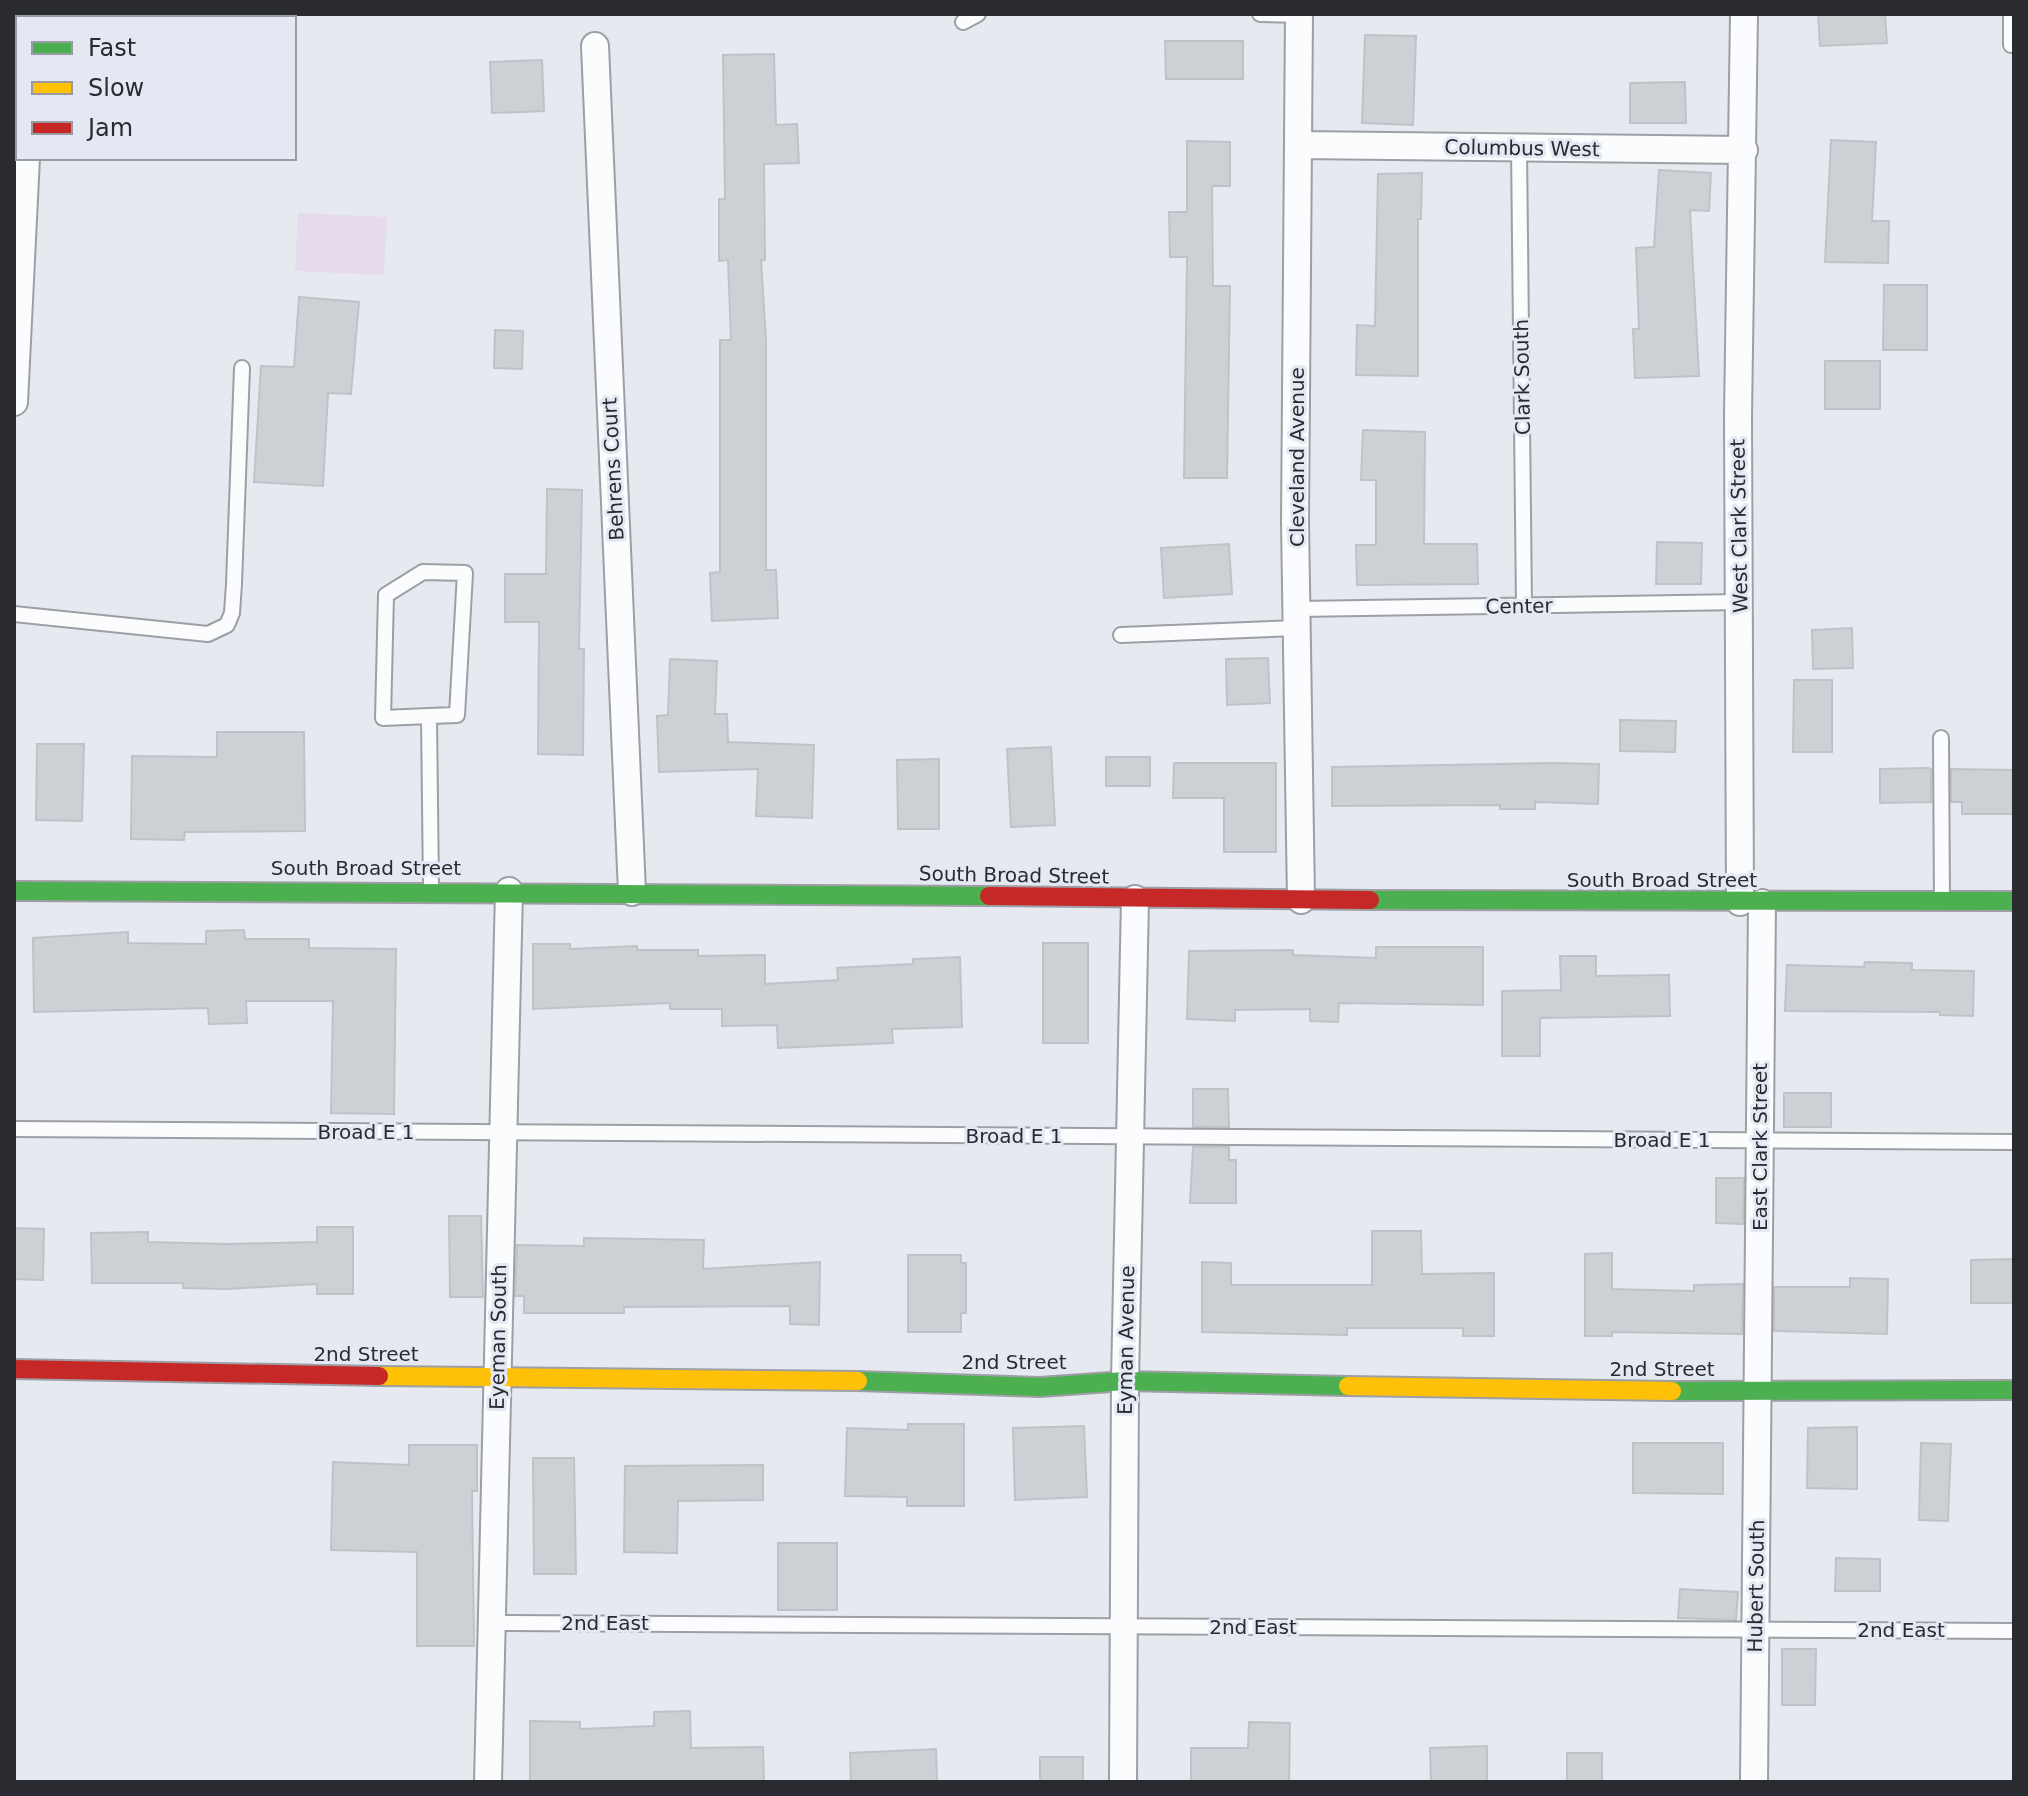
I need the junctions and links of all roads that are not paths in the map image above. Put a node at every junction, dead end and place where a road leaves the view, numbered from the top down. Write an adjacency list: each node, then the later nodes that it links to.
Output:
1 (978, 14): 6 (lane)
2 (1260, 14): 5 (lane)
3 (1744, 14): 11 (street, West Clark Street)
4 (2011, 14): 7 (lane)
5 (1299, 15): 9 (street, Cleveland Avenue)
6 (963, 22)
7 (2014, 45)
8 (595, 46): 25 (street, Behrens Court)
9 (1299, 145): 10 (street, Columbus West); 18 (street, Cleveland Avenue)
10 (1519, 148): 11 (street, Columbus West); 16 (lane, Clark South)
11 (1744, 150): 15 (street, West Clark Street)
12 (26, 160): 14 (street)
13 (242, 368): 17 (lane)
14 (14, 402)
15 (1740, 602): 16 (lane, Center); 30 (street, West Clark Street)
16 (1524, 606): 18 (lane, Center)
17 (14, 614)
18 (1297, 618): 19 (lane, Center); 27 (street, Cleveland Avenue)
19 (1121, 635)
20 (429, 716): 20 (lane); 22 (lane)
21 (1941, 738): 29 (lane)
22 (431, 889): 23 (street, South Broad Street); 24 (street, South Broad Street)
23 (14, 891)
24 (509, 891): 25 (street, South Broad Street); 32 (street, Eyeman South)
25 (632, 892): 26 (street, South Broad Street)
26 (1135, 899): 27 (street, South Broad Street); 33 (street, Eyman Avenue)
27 (1301, 900): 30 (street, South Broad Street)
28 (2014, 901): 29 (street, South Broad Street)
29 (1942, 902): 30 (street, South Broad Street)
30 (1751, 903): 34 (street, East Clark Street)
31 (14, 1129): 32 (lane, Broad E 1)
32 (502, 1133): 33 (lane, Broad E 1); 37 (street, Eyeman South)
33 (1130, 1137): 34 (lane, Broad E 1); 38 (street, Eyman Avenue)
34 (1760, 1140): 35 (lane, Broad E 1); 39 (street, East Clark Street)
35 (2014, 1142)
36 (14, 1369): 37 (street, 2nd Street)
37 (497, 1376): 38 (street, 2nd Street); 41 (street, Eyeman South)
38 (1125, 1381): 39 (street, 2nd Street); 42 (street, Eyman Avenue)
39 (1758, 1390): 40 (street, 2nd Street); 43 (street, Hubert South)
40 (2014, 1390)
41 (492, 1623): 42 (lane, 2nd East); 45 (street, Eyeman South)
42 (1123, 1626): 43 (lane, 2nd East); 46 (street, Eyman Avenue)
43 (1755, 1629): 44 (lane, 2nd East); 47 (street, Hubert South)
44 (2014, 1631)
45 (488, 1782)
46 (1123, 1782)
47 (1754, 1782)

